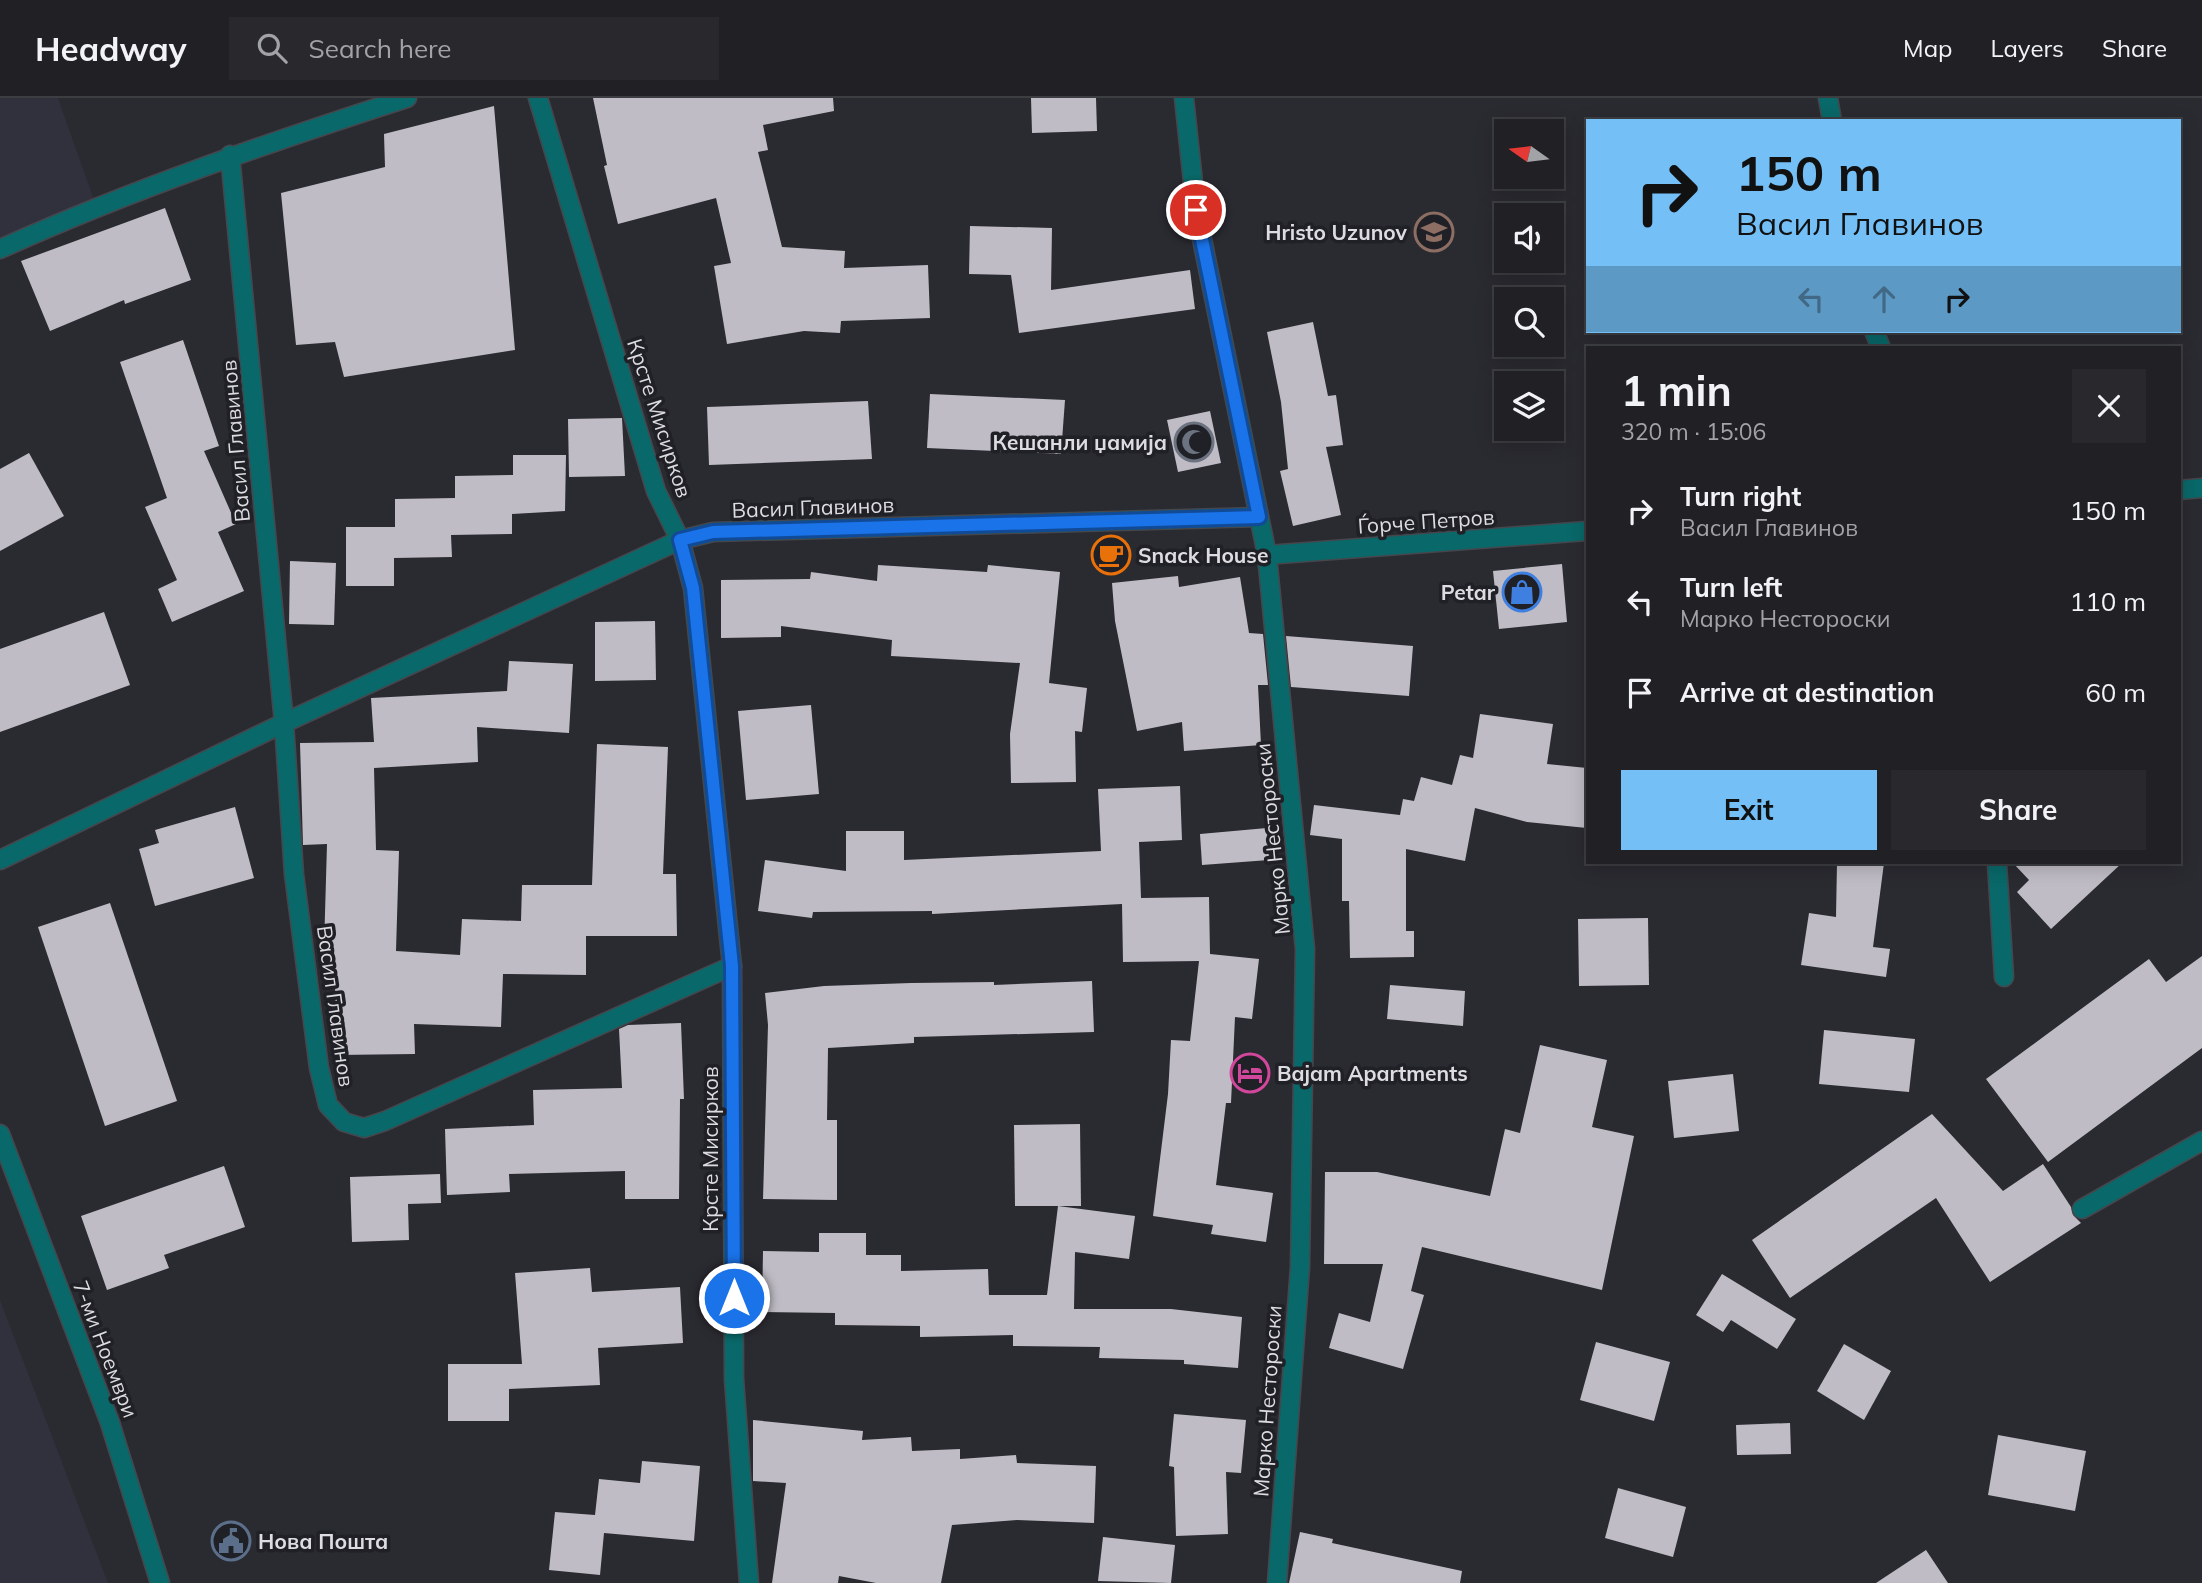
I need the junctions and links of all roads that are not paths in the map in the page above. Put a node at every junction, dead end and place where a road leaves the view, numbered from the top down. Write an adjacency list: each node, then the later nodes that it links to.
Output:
1 (407, 98): 6 (street)
2 (538, 98): 12 (street, Крсте Мисирков)
3 (1184, 98): 10 (street, Марко Нестороски)
4 (1828, 98): 5 (street)
5 (1832, 119)
6 (230, 155): 7 (street); 14 (street, Васил Главинов)
7 (0, 249)
8 (2202, 488): 9 (street)
9 (2181, 490)
10 (1259, 517): 12 (street, Васил Главинов); 13 (street, Марко Нестороски)
11 (1586, 531): 13 (street, Ѓорче Петров)
12 (680, 540): 14 (street, Васил Главинов); 17 (street, Крсте Мисирков)
13 (1267, 555): 24 (street, Марко Нестороски)
14 (284, 723): 15 (street, Васил Главинов); 17 (street, Васил Главинов)
15 (0, 860)
16 (1997, 864): 18 (street)
17 (732, 966): 23 (street, Крсте Мисирков)
18 (2004, 977)
19 (0, 1134): 22 (street, 7-ми Ноември)
20 (2202, 1141): 21 (street)
21 (2082, 1209)
22 (160, 1583)
23 (749, 1583)
24 (1277, 1583)

